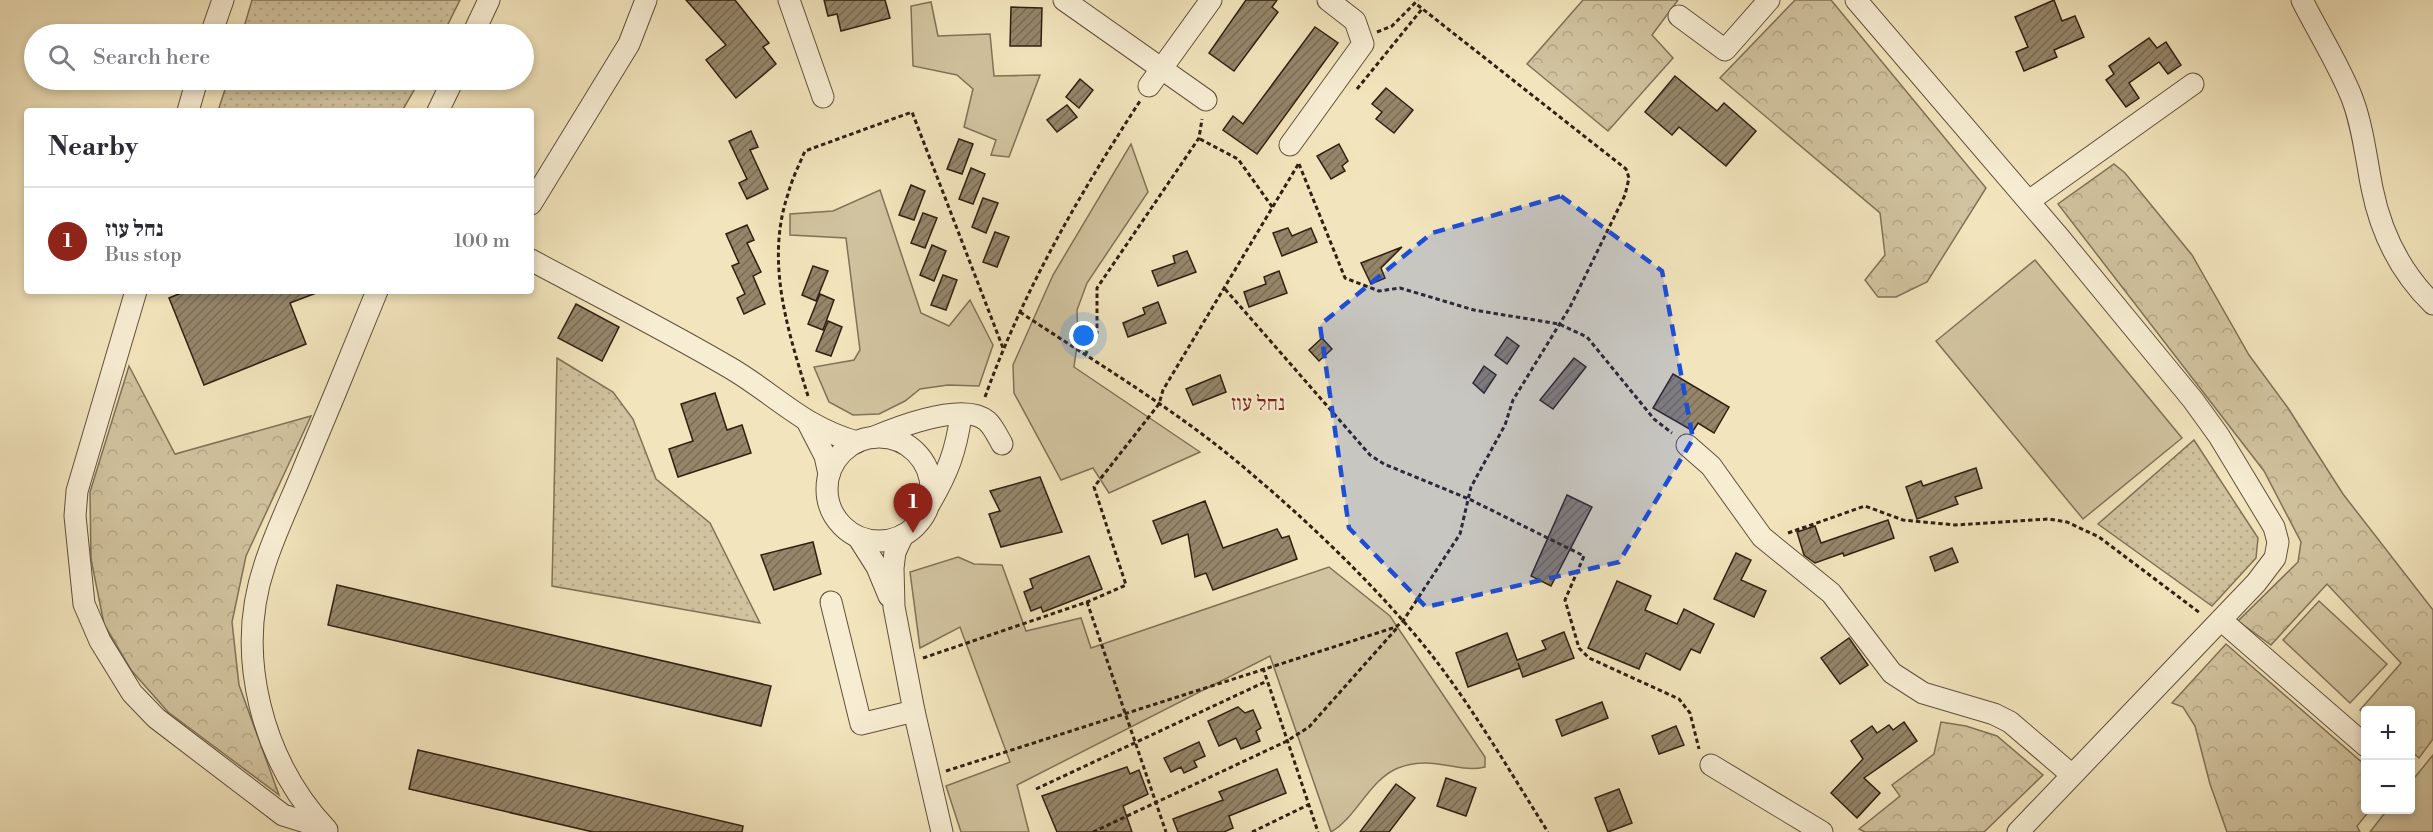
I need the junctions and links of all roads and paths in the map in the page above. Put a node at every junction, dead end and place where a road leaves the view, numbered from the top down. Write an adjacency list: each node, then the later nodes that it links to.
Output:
1 (223, 0): 14 (street)
2 (489, 0): 15 (street)
3 (646, 0): 29 (street)
4 (789, 0): 22 (street)
5 (1064, 0): 17 (street)
6 (1211, 0): 17 (street)
7 (1328, 0): 16 (street)
8 (1769, 0): 13 (street)
9 (1856, 0): 30 (street)
10 (2302, 0): 36 (street)
11 (1416, 2): 12 (path); 16 (path)
12 (1422, 9): 23 (path); 38 (path)
13 (1679, 16)
14 (215, 24)
15 (478, 24)
16 (1362, 38): 28 (street)
17 (1162, 68): 19 (street); 24 (street)
18 (2193, 84): 30 (street)
19 (1149, 86): 37 (path)
20 (194, 90): 25 (street)
21 (448, 90): 26 (street)
22 (823, 97)
23 (1350, 97)
24 (1206, 100): 27 (path)
25 (189, 108)
26 (439, 108)
27 (1199, 138): 31 (path); 40 (path)
28 (1298, 154): 31 (path); 38 (path)
29 (534, 199)
30 (2028, 201): 59 (street)
31 (1273, 208): 33 (path)
32 (534, 262): 44 (street)
33 (1225, 289): 41 (path); 50 (path)
34 (135, 294): 74 (street)
35 (376, 294): 74 (street)
36 (2433, 304)
37 (1020, 312): 39 (path); 40 (path)
38 (1560, 324): 47 (path); 50 (path)
39 (1003, 348): 43 (path); 44 (path)
40 (1085, 355): 41 (path)
41 (1159, 405): 56 (path); 58 (path)
42 (938, 416): 43 (street); 45 (street); 48 (street)
43 (970, 416): 46 (street); 51 (street)
44 (812, 426): 45 (street); 49 (street)
45 (865, 440): 48 (street); 49 (street)
46 (1002, 444)
47 (1687, 446): 54 (street)
48 (917, 455): 51 (street)
49 (829, 474): 53 (street)
50 (1469, 499): 58 (path); 68 (path)
51 (924, 514): 52 (street)
52 (903, 535): 53 (street); 57 (street)
53 (858, 537): 57 (street)
54 (1766, 541): 59 (path); 70 (street)
55 (831, 602): 63 (street)
56 (1087, 602): 60 (path); 64 (path)
57 (894, 607): 60 (street)
58 (1403, 621): 61 (path); 65 (path); 80 (path)
59 (2218, 622): 67 (street); 70 (street)
60 (904, 664): 63 (street)
61 (1263, 668): 62 (path); 64 (path)
62 (1267, 681): 65 (path); 66 (path)
63 (914, 711): 75 (street)
64 (1125, 713): 66 (path); 69 (path)
65 (1287, 741): 72 (path); 73 (path)
66 (1135, 742): 71 (path); 72 (path)
67 (2361, 742)
68 (1710, 765): 81 (street)
69 (944, 771)
70 (2072, 775): 82 (street)
71 (1036, 789)
72 (1156, 802): 76 (path); 77 (path)
73 (1308, 805): 78 (path); 79 (path)
74 (327, 830)
75 (942, 832)
76 (1093, 832)
77 (1166, 832)
78 (1252, 832)
79 (1318, 832)
80 (1548, 832)
81 (1822, 832)
82 (2018, 832)

